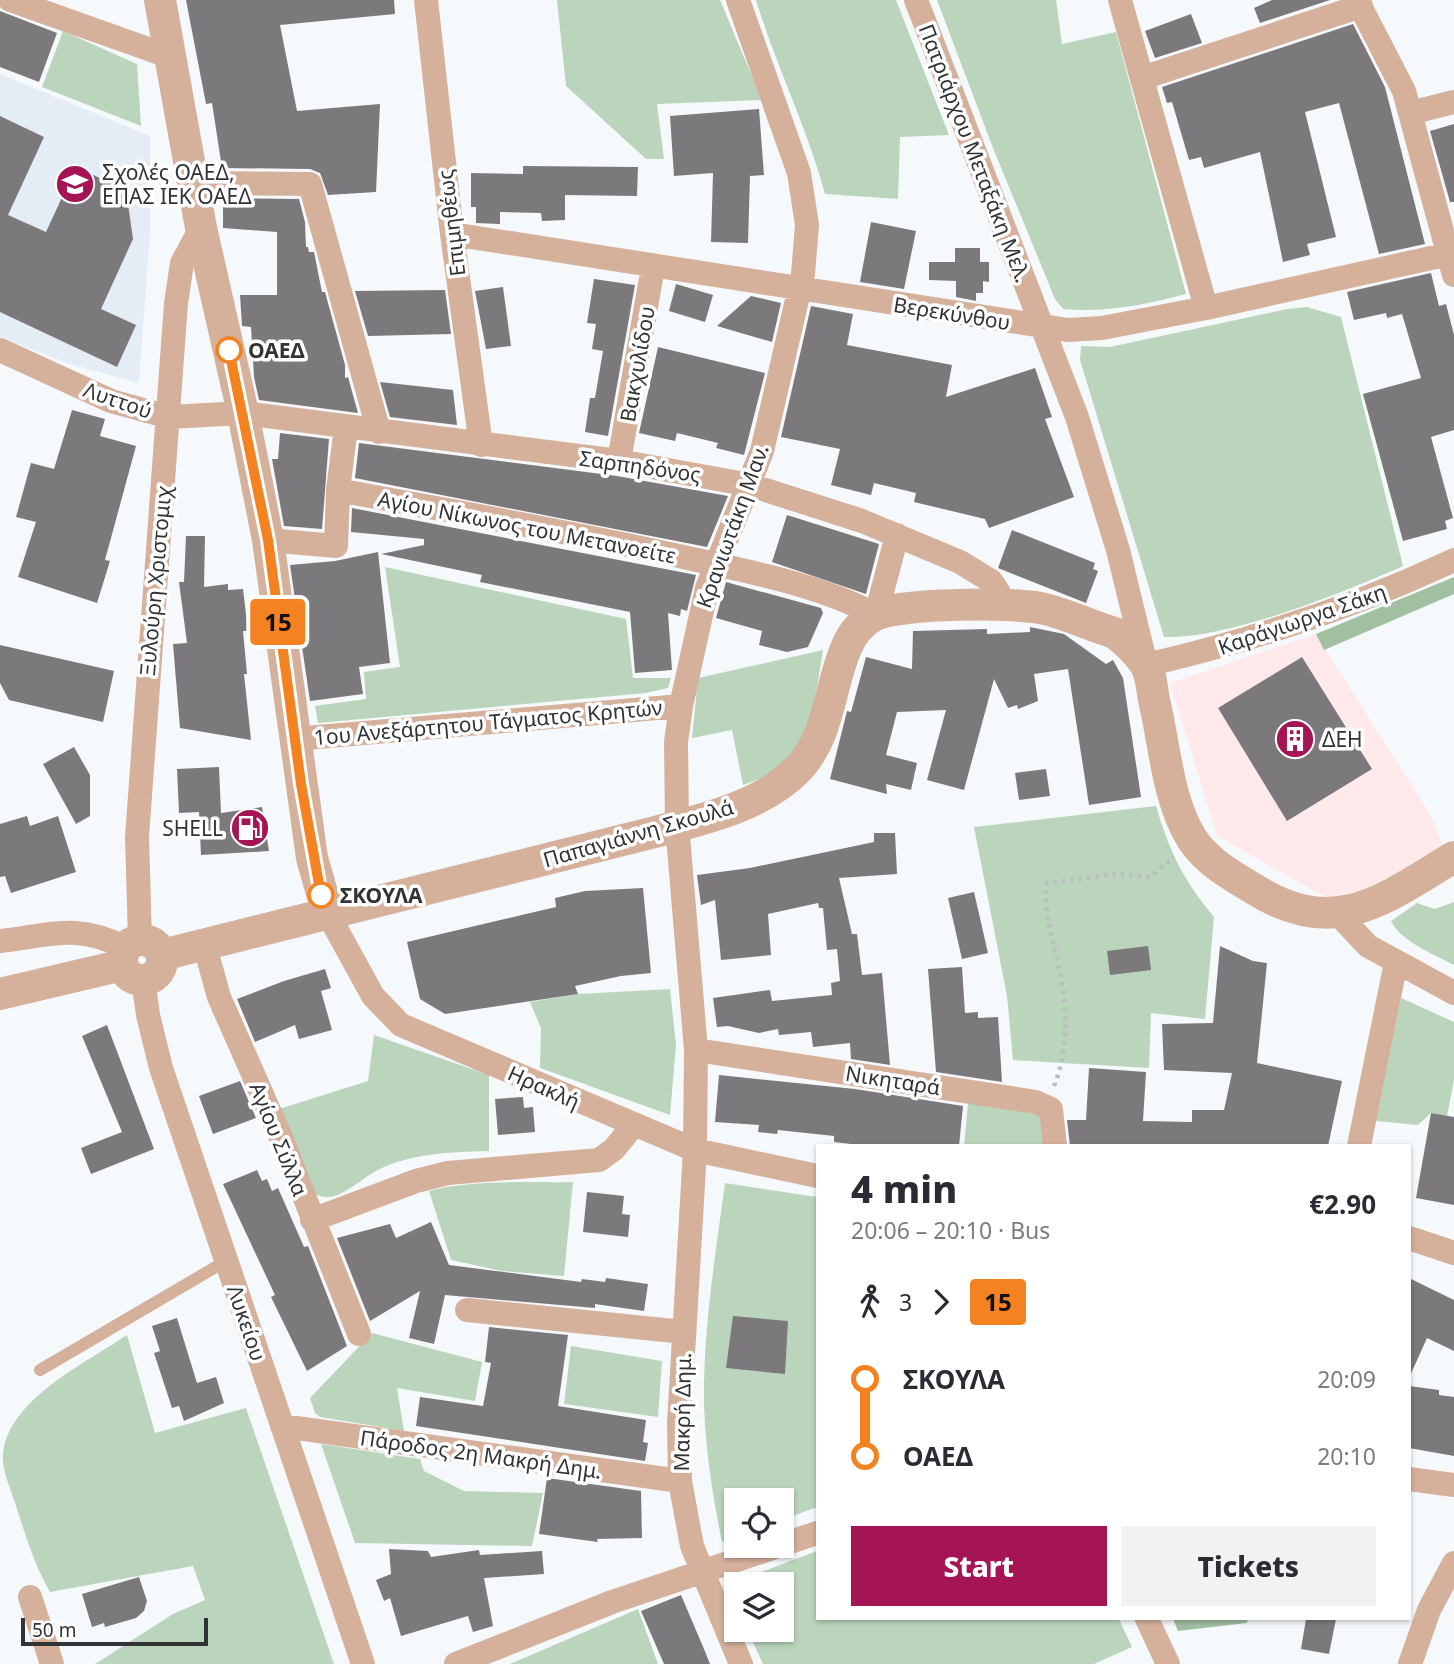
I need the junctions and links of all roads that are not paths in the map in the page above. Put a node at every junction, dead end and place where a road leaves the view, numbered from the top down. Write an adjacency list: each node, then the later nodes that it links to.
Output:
1 (10, 0): 8 (street)
2 (160, 0): 9 (street)
3 (426, 0): 15 (street, Επιμηθέως)
4 (738, 0): 18 (street, Κρανιωτάκη Μαν.)
5 (916, 0): 20 (street, Πατριάρχου Μεταξάκη Μελ.)
6 (1121, 0): 10 (street)
7 (1359, 3): 10 (street); 12 (street)
8 (44, 6): 9 (street)
9 (168, 56): 13 (street)
10 (1142, 78): 19 (street)
11 (1454, 102): 12 (street)
12 (1410, 113): 16 (street)
13 (194, 183): 14 (street); 25 (street)
14 (201, 228): 22 (street); 23 (street, Ξυλούρη Χριστομιχ)
15 (452, 234): 17 (street, Βερεκύνθου); 26 (street, Επιμηθέως)
16 (1451, 265): 19 (street, Βερεκύνθου)
17 (653, 267): 18 (street, Βερεκύνθου); 27 (street, Βακχυλίδου)
18 (800, 290): 20 (street, Βερεκύνθου); 28 (street, Κρανιωτάκη Μαν.)
19 (1206, 308): 20 (street, Βερεκύνθου)
20 (1042, 327): 36 (street, Πατριάρχου Μεταξάκη Μελ.)
21 (0, 350): 23 (street, Λυττού)
22 (243, 413): 23 (street, Λυττού); 24 (street, Σαρπηδόνος); 31 (street)
23 (169, 417): 45 (street, Ξυλούρη Χριστομιχ)
24 (346, 428): 25 (street, Σαρπηδόνος); 29 (street)
25 (379, 432): 26 (street, Σαρπηδόνος)
26 (481, 446): 27 (street, Σαρπηδόνος)
27 (619, 461): 28 (street, Σαρπηδόνος)
28 (750, 485): 30 (street, Σαρπηδόνος); 33 (street, Κρανιωτάκη Μαν.)
29 (338, 490): 31 (street); 33 (street, Αγίου Νίκωνος του Μετανοείτε)
30 (897, 535): 34 (street, Σαρπηδόνος); 35 (street)
31 (268, 540): 38 (street)
32 (1454, 560): 36 (street, Καράγιωργα Σάκη)
33 (715, 564): 35 (street, Αγίου Νίκωνος του Μετανοείτε); 37 (street, Κρανιωτάκη Μαν.)
34 (1002, 606): 35 (street); 36 (street)
35 (876, 615): 39 (street, Παπαγιάννη Σκουλά)
36 (1146, 665): 42 (street)
37 (681, 706): 38 (street, 1ου Ανεξάρτητου Τάγματος Κρητών); 39 (street, Κρανιωτάκη Μαν.)
38 (294, 739): 41 (street)
39 (677, 825): 41 (street, Παπαγιάννη Σκουλά); 49 (street, Κρανιωτάκη Μαν.)
40 (1454, 857): 42 (street)
41 (328, 914): 44 (street, Παπαγιάννη Σκουλά); 50 (street, Ηρακλή)
42 (1338, 914): 46 (street)
43 (0, 941): 45 (street)
44 (204, 943): 45 (street, Παπαγιάννη Σκουλά); 55 (street, Αγίου Σύλλα)
45 (139, 957): 48 (street, Παπαγιάννη Σκουλά); 58 (street, Λυκείου)
46 (1396, 962): 47 (street); 52 (street)
47 (1454, 993)
48 (0, 994)
49 (696, 1050): 51 (street, Νικηταρά); 53 (street, Κρανιωτάκη Μαν.)
50 (633, 1126): 53 (street, Ηρακλή); 55 (street)
51 (1055, 1144)
52 (1359, 1144)
53 (695, 1150): 54 (street, Ηρακλή); 60 (street, Μακρή Δημ.)
54 (816, 1176)
55 (312, 1220): 61 (street, Αγίου Σύλλα)
56 (1411, 1239): 57 (street)
57 (1454, 1253)
58 (226, 1261): 62 (lane); 63 (street, Λυκείου)
59 (467, 1310): 60 (street)
60 (684, 1332): 65 (street, Μακρή Δημ.)
61 (359, 1334)
62 (40, 1370)
63 (282, 1426): 65 (street, Πάροδος 2η Μακρή Δημ.); 74 (street, Λυκείου)
64 (1411, 1479): 66 (street)
65 (680, 1481): 69 (street, Μακρή Δημ.)
66 (1454, 1485)
67 (816, 1533): 69 (street)
68 (1454, 1563): 77 (street)
69 (701, 1572): 75 (street); 76 (street, Μακρή Δημ.)
70 (30, 1597): 73 (street)
71 (1147, 1620): 72 (street)
72 (1159, 1662)
73 (52, 1664)
74 (363, 1664)
75 (456, 1664)
76 (741, 1664)
77 (1410, 1664)

